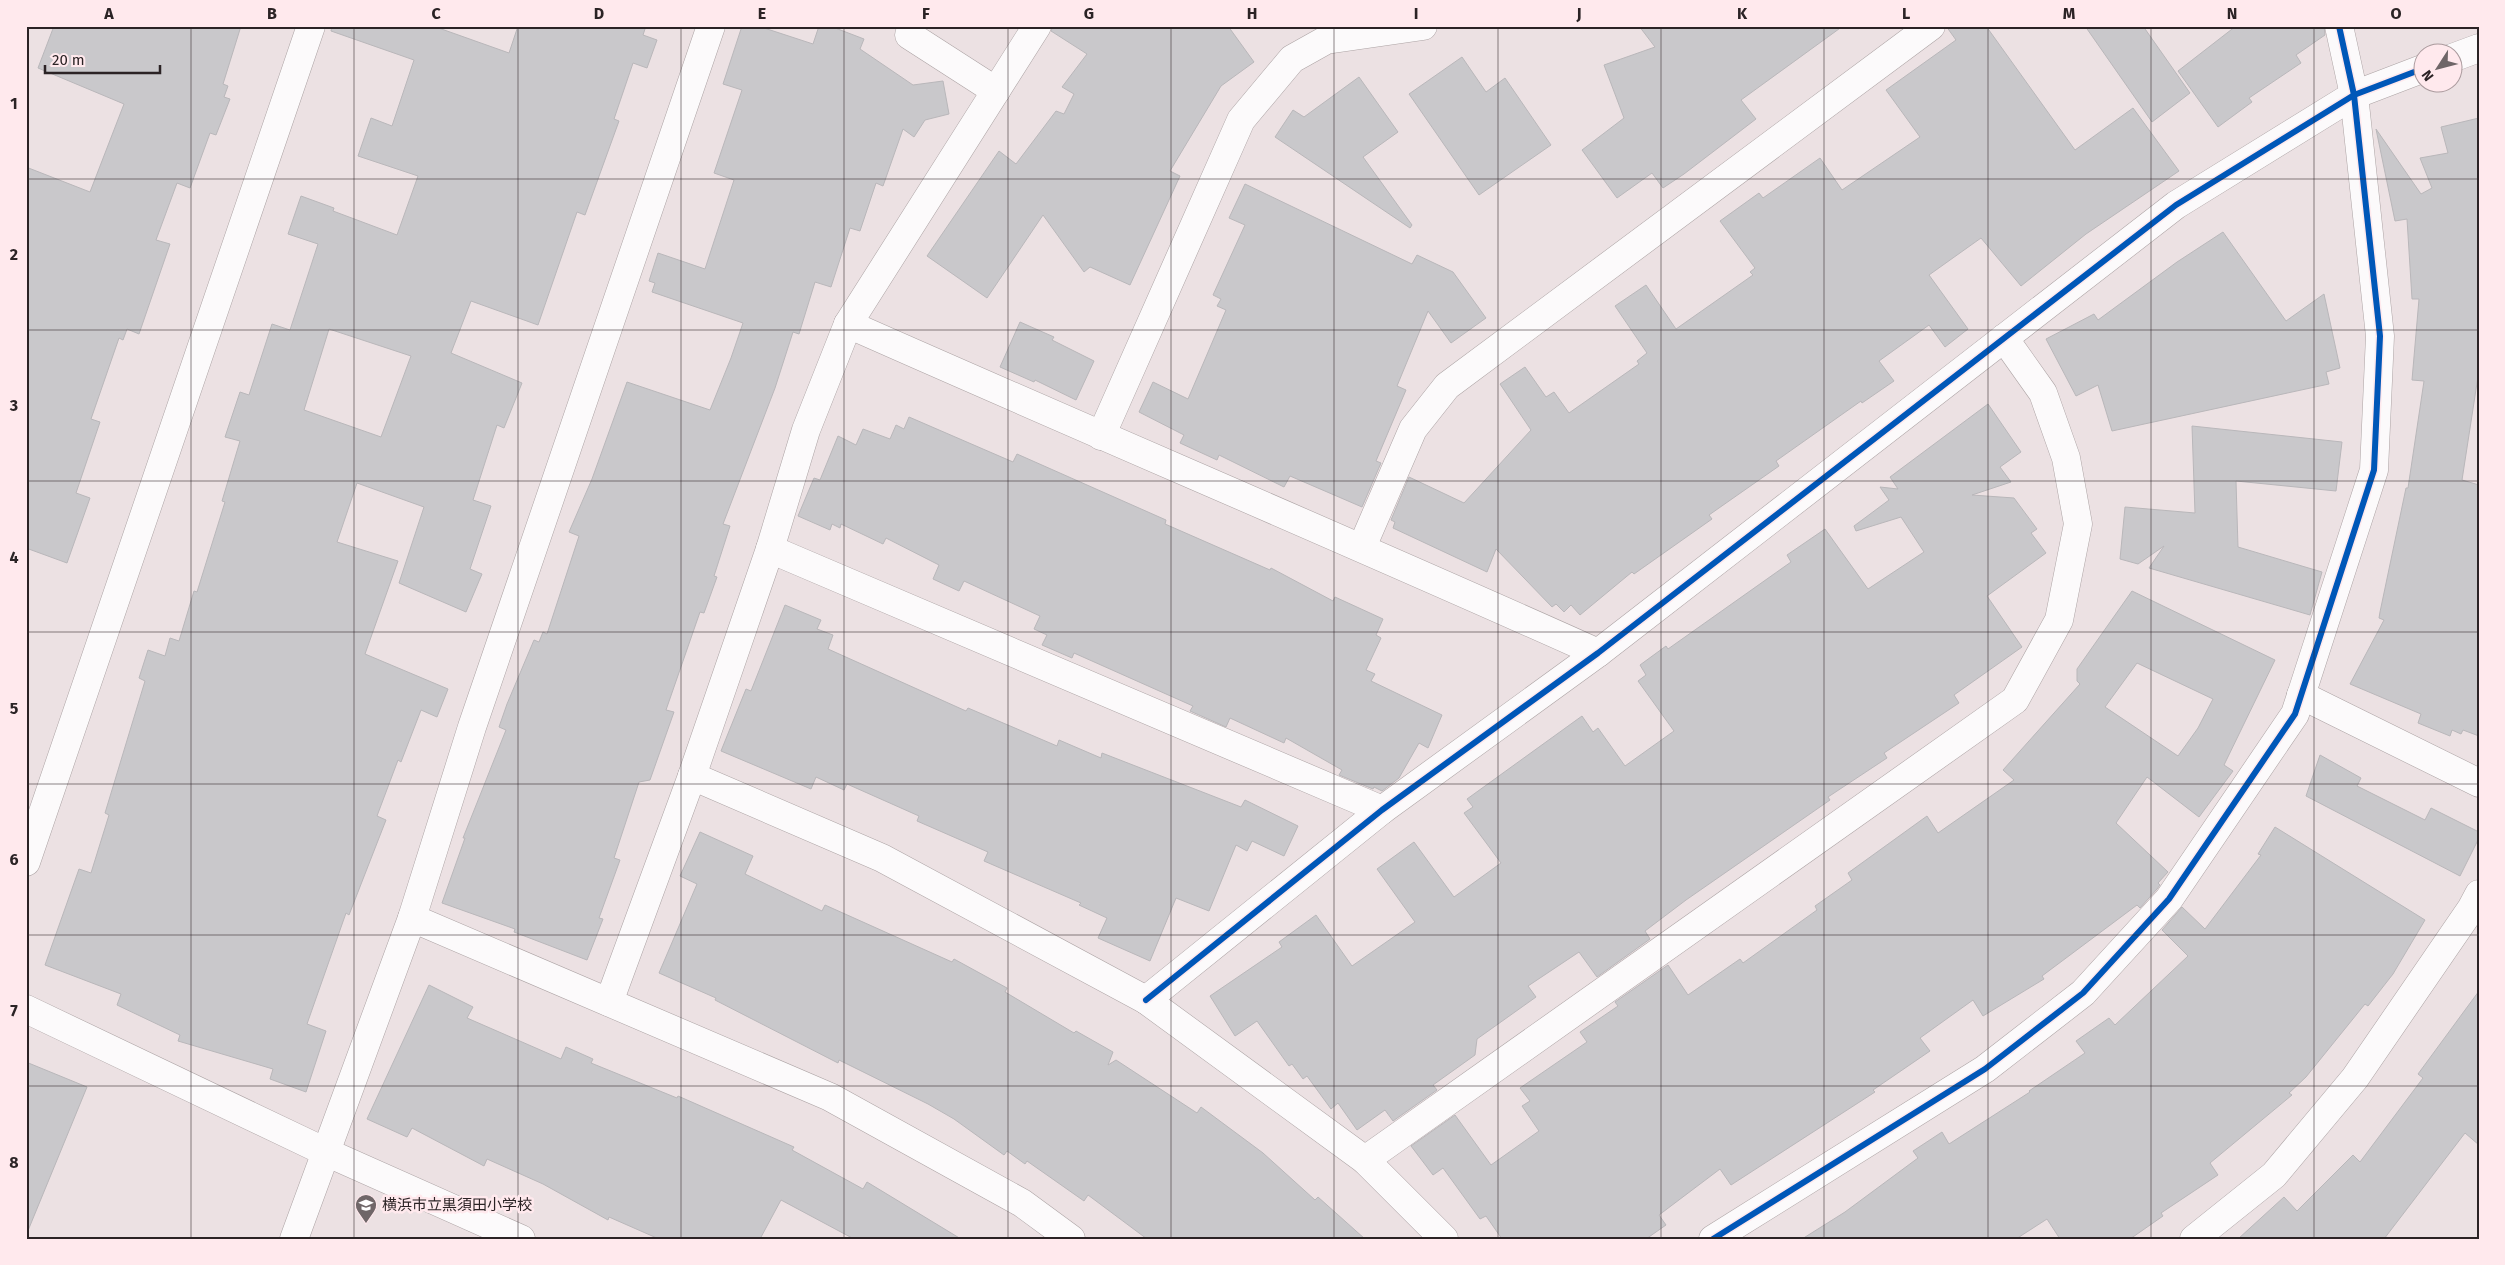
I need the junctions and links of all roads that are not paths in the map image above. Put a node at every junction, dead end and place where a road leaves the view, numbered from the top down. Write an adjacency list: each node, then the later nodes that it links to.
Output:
1 (311, 26): 24 (street)
2 (710, 26): 26 (street)
3 (912, 26): 12 (street)
4 (1037, 26): 12 (street)
5 (1423, 26): 8 (street)
6 (1931, 26): 17 (street)
7 (2339, 26): 13 (street)
8 (1323, 33): 16 (street)
9 (2479, 48): 10 (street)
10 (2462, 54)
11 (2412, 73): 13 (street)
12 (996, 91): 14 (street)
13 (2354, 95): 15 (street); 20 (street)
14 (848, 324): 16 (street); 18 (street)
15 (2004, 338): 19 (street); 31 (street)
16 (1101, 436): 17 (street)
17 (1362, 547): 19 (street)
18 (770, 549): 21 (street); 23 (street)
19 (1598, 653): 23 (street)
20 (2301, 695): 22 (street); 36 (street)
21 (692, 776): 27 (street); 28 (street)
22 (2479, 783)
23 (1382, 810): 27 (street)
24 (26, 862)
25 (2479, 894): 37 (street)
26 (412, 918): 28 (street); 30 (street)
27 (1146, 1000): 31 (street)
28 (609, 1002): 34 (street)
29 (26, 1009): 30 (street)
30 (328, 1153): 32 (street); 33 (street)
31 (1365, 1160): 35 (street)
32 (294, 1239)
33 (521, 1239)
34 (1071, 1239)
35 (1444, 1239)
36 (1714, 1239)
37 (2194, 1239)

